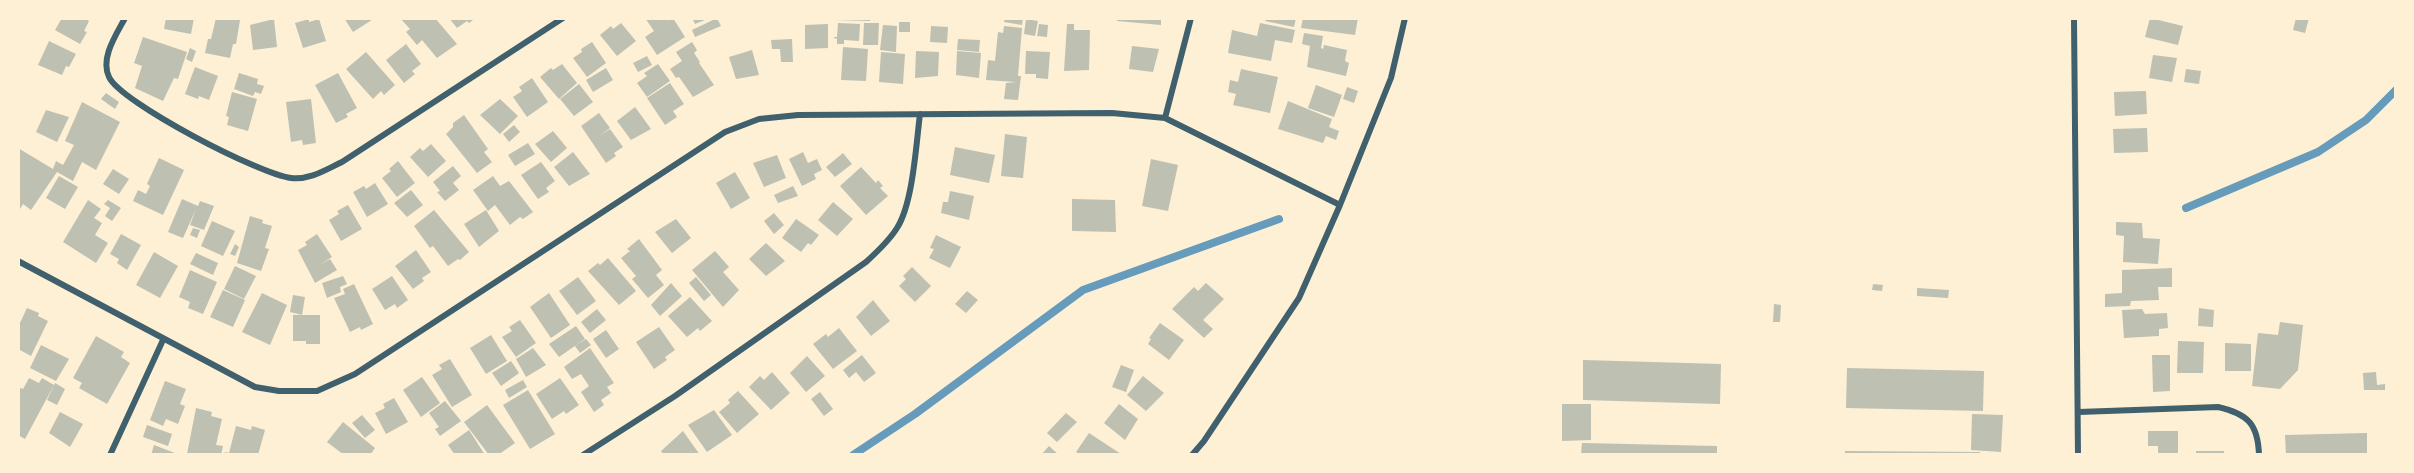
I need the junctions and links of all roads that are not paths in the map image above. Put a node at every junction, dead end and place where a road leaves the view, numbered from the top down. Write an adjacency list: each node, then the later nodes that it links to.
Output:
1 (125, 18): 2 (street)
2 (563, 18)
3 (1191, 18): 7 (street)
4 (1406, 18): 8 (street)
5 (2074, 18): 11 (street)
6 (920, 114): 7 (street); 10 (street); 13 (street)
7 (1165, 118): 8 (street)
8 (1341, 205): 14 (street)
9 (18, 261): 10 (street)
10 (163, 340): 12 (street)
11 (2079, 412): 15 (street); 16 (street)
12 (110, 455)
13 (583, 455)
14 (1192, 455)
15 (2078, 455)
16 (2259, 455)

